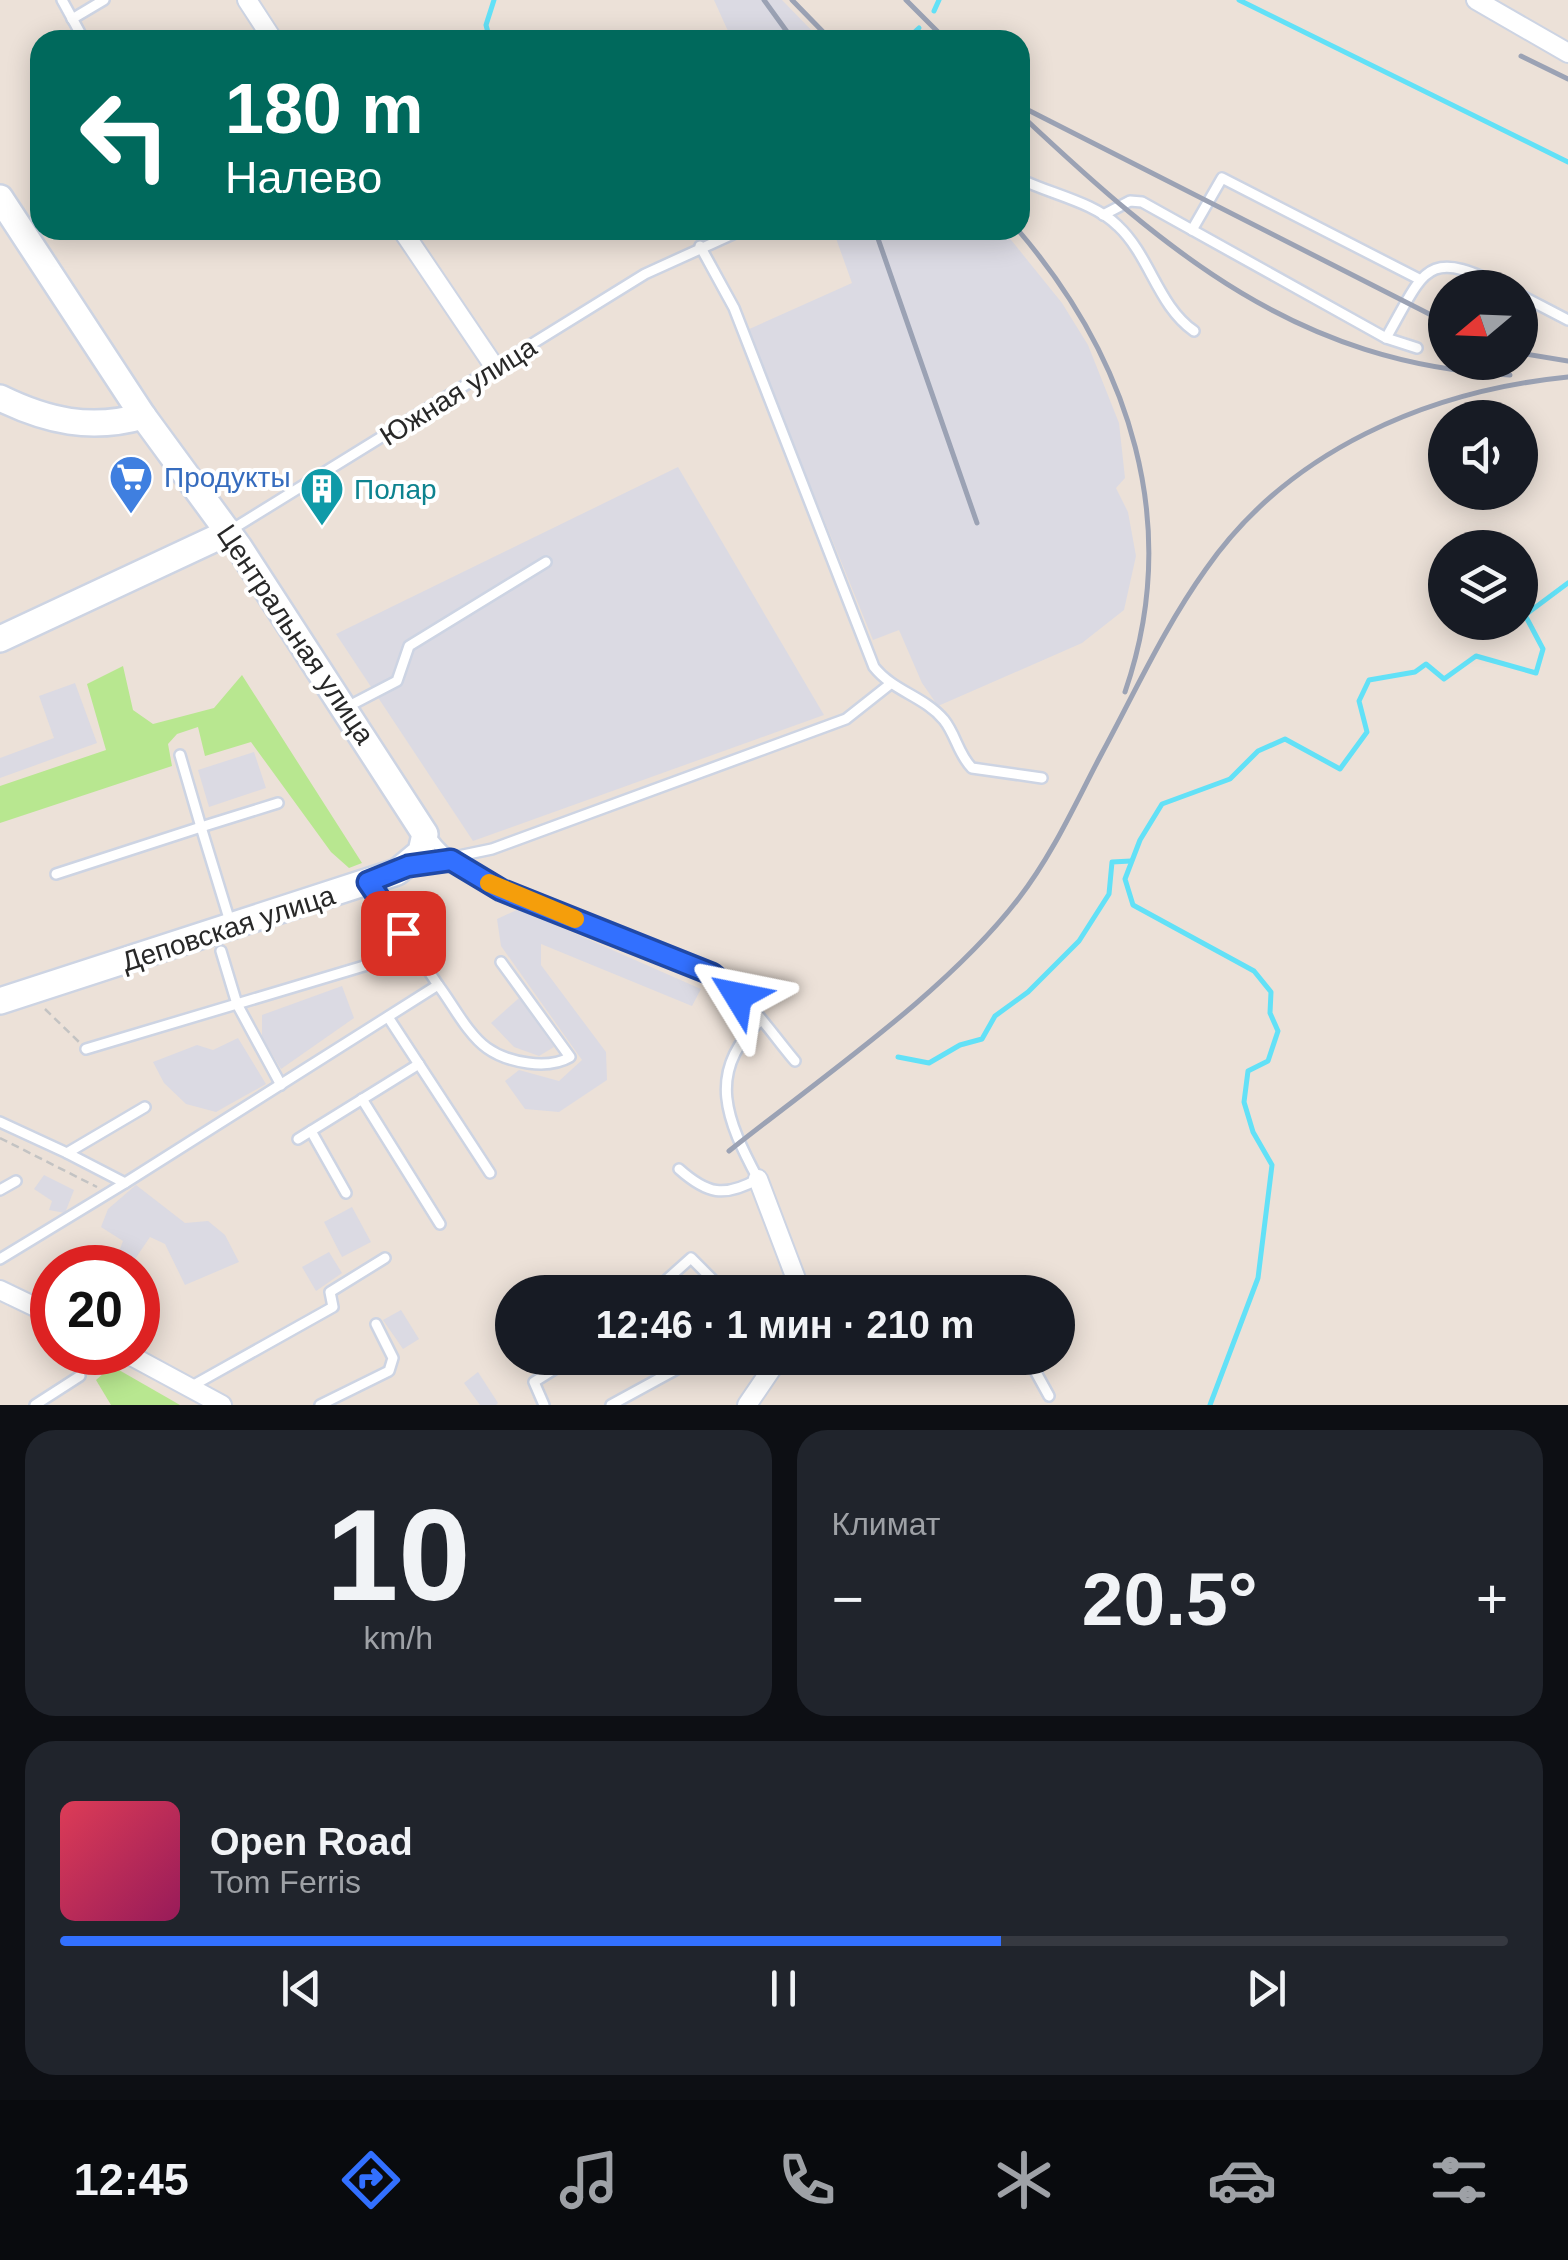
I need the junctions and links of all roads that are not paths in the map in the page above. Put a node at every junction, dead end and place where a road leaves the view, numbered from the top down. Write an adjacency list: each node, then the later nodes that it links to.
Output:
1 (62, 0): 5 (lane)
2 (104, 0): 5 (lane)
3 (246, 0): 7 (street)
4 (1476, 0): 8 (street)
5 (72, 19): 6 (lane)
6 (78, 30)
7 (266, 30)
8 (1568, 53)
9 (1030, 183): 11 (lane)
10 (0, 198): 27 (street, Центральная улица)
11 (1103, 215): 12 (lane); 22 (lane)
12 (1192, 230): 19 (lane); 23 (lane)
13 (409, 240): 25 (street)
14 (716, 240): 15 (lane, Южная улица)
15 (700, 246): 25 (lane, Южная улица); 31 (lane)
16 (1439, 270): 17 (lane)
17 (1465, 270)
18 (1428, 275): 19 (lane)
19 (1419, 279): 23 (lane)
20 (1538, 304): 21 (lane)
21 (1568, 320)
22 (1194, 331)
23 (1386, 338): 24 (lane)
24 (1417, 348)
25 (496, 369): 28 (lane, Южная улица)
26 (0, 398): 27 (street)
27 (142, 416): 28 (street, Центральная улица)
28 (229, 532): 30 (street, Южная улица); 32 (street, Центральная улица)
29 (546, 562): 32 (lane)
30 (0, 639)
31 (889, 685): 34 (lane); 38 (lane)
32 (344, 708): 36 (street, Центральная улица)
33 (180, 755): 37 (lane)
34 (1042, 778)
35 (278, 802): 37 (lane)
36 (420, 823): 38 (lane); 39 (street)
37 (201, 827): 40 (lane); 42 (lane)
38 (451, 860): 39 (lane); 49 (lane)
39 (408, 866): 41 (street, Деповская улица)
40 (56, 874)
41 (368, 882): 42 (street, Деповская улица); 45 (lane)
42 (226, 939): 46 (street, Деповская улица); 47 (lane)
43 (501, 962): 45 (lane)
44 (374, 963): 47 (lane)
45 (438, 985): 48 (lane)
46 (0, 1001)
47 (237, 1004): 50 (lane); 53 (lane)
48 (388, 1017): 52 (lane); 53 (lane)
49 (760, 1021): 51 (lane); 62 (lane)
50 (86, 1049)
51 (795, 1061)
52 (418, 1064): 54 (lane); 61 (lane)
53 (280, 1085): 64 (lane)
54 (362, 1099): 57 (lane); 67 (lane)
55 (145, 1107): 59 (lane)
56 (0, 1122): 59 (lane)
57 (311, 1131): 58 (lane); 66 (lane)
58 (298, 1140)
59 (68, 1153): 64 (lane)
60 (678, 1169): 62 (lane)
61 (490, 1173)
62 (758, 1179): 72 (street)
63 (16, 1180): 65 (lane)
64 (125, 1183): 69 (lane)
65 (0, 1190)
66 (346, 1193)
67 (440, 1224)
68 (384, 1258): 82 (lane)
69 (0, 1259)
70 (672, 1275): 71 (lane)
71 (708, 1275)
72 (795, 1275)
73 (0, 1290): 74 (street)
74 (30, 1304)
75 (376, 1324): 86 (lane)
76 (160, 1372): 82 (street)
77 (545, 1375): 87 (lane)
78 (666, 1375): 88 (lane)
79 (767, 1375): 89 (street)
80 (1037, 1375): 83 (lane)
81 (80, 1376): 84 (lane)
82 (190, 1388): 85 (street)
83 (1049, 1396)
84 (35, 1405)
85 (222, 1405)
86 (320, 1405)
87 (544, 1405)
88 (610, 1405)
89 (747, 1405)

